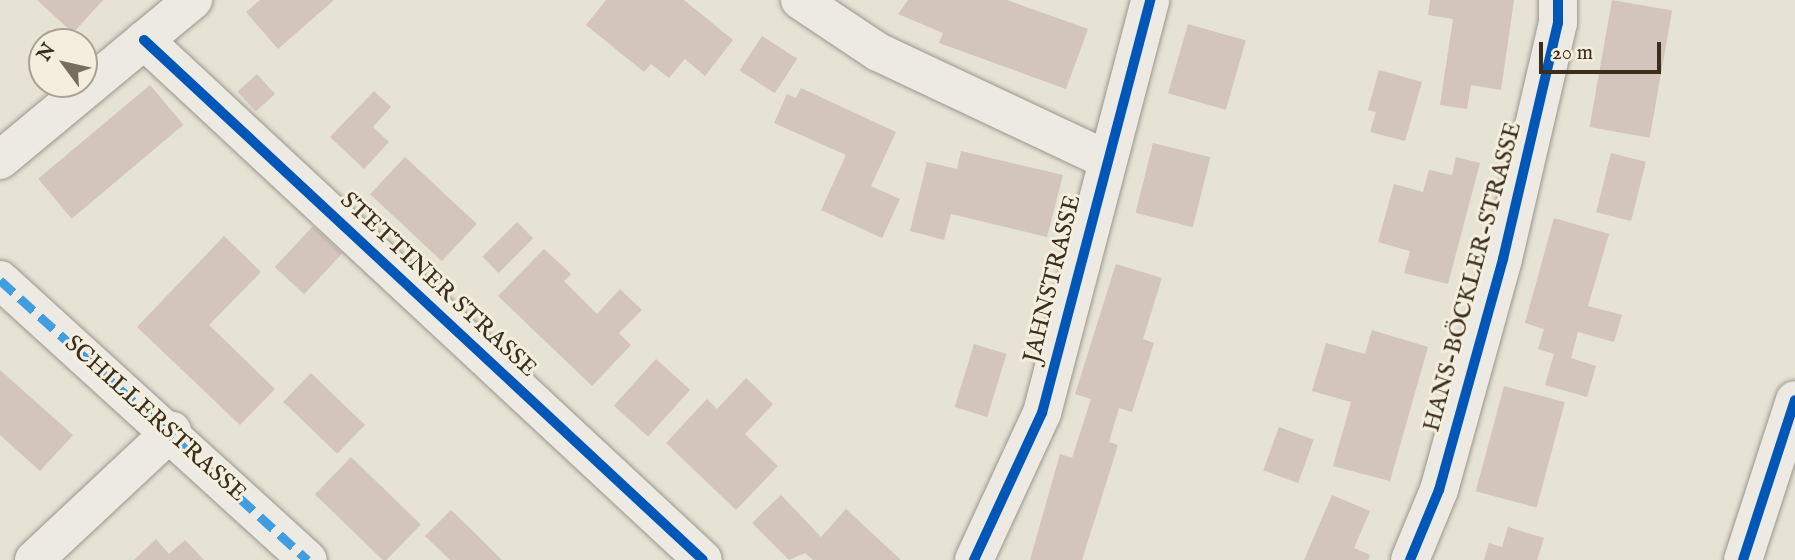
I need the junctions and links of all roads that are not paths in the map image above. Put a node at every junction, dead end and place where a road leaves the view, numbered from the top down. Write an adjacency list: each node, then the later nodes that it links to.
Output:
1 (193, 0): 5 (street)
2 (800, 0): 6 (street)
3 (1150, 0): 6 (street, JAHNSTRASSE)
4 (1558, 0): 15 (street, HANS-BÖCKLER-STRASSE)
5 (144, 40): 7 (street); 13 (street, STETTINER STRASSE)
6 (1105, 159): 14 (street, JAHNSTRASSE)
7 (0, 160)
8 (0, 280): 10 (street, SCHILLERSTRASSE)
9 (1795, 400): 16 (street)
10 (172, 431): 11 (street); 12 (street, SCHILLERSTRASSE)
11 (34, 560)
12 (308, 560)
13 (703, 560)
14 (974, 560)
15 (1410, 560)
16 (1743, 560)

